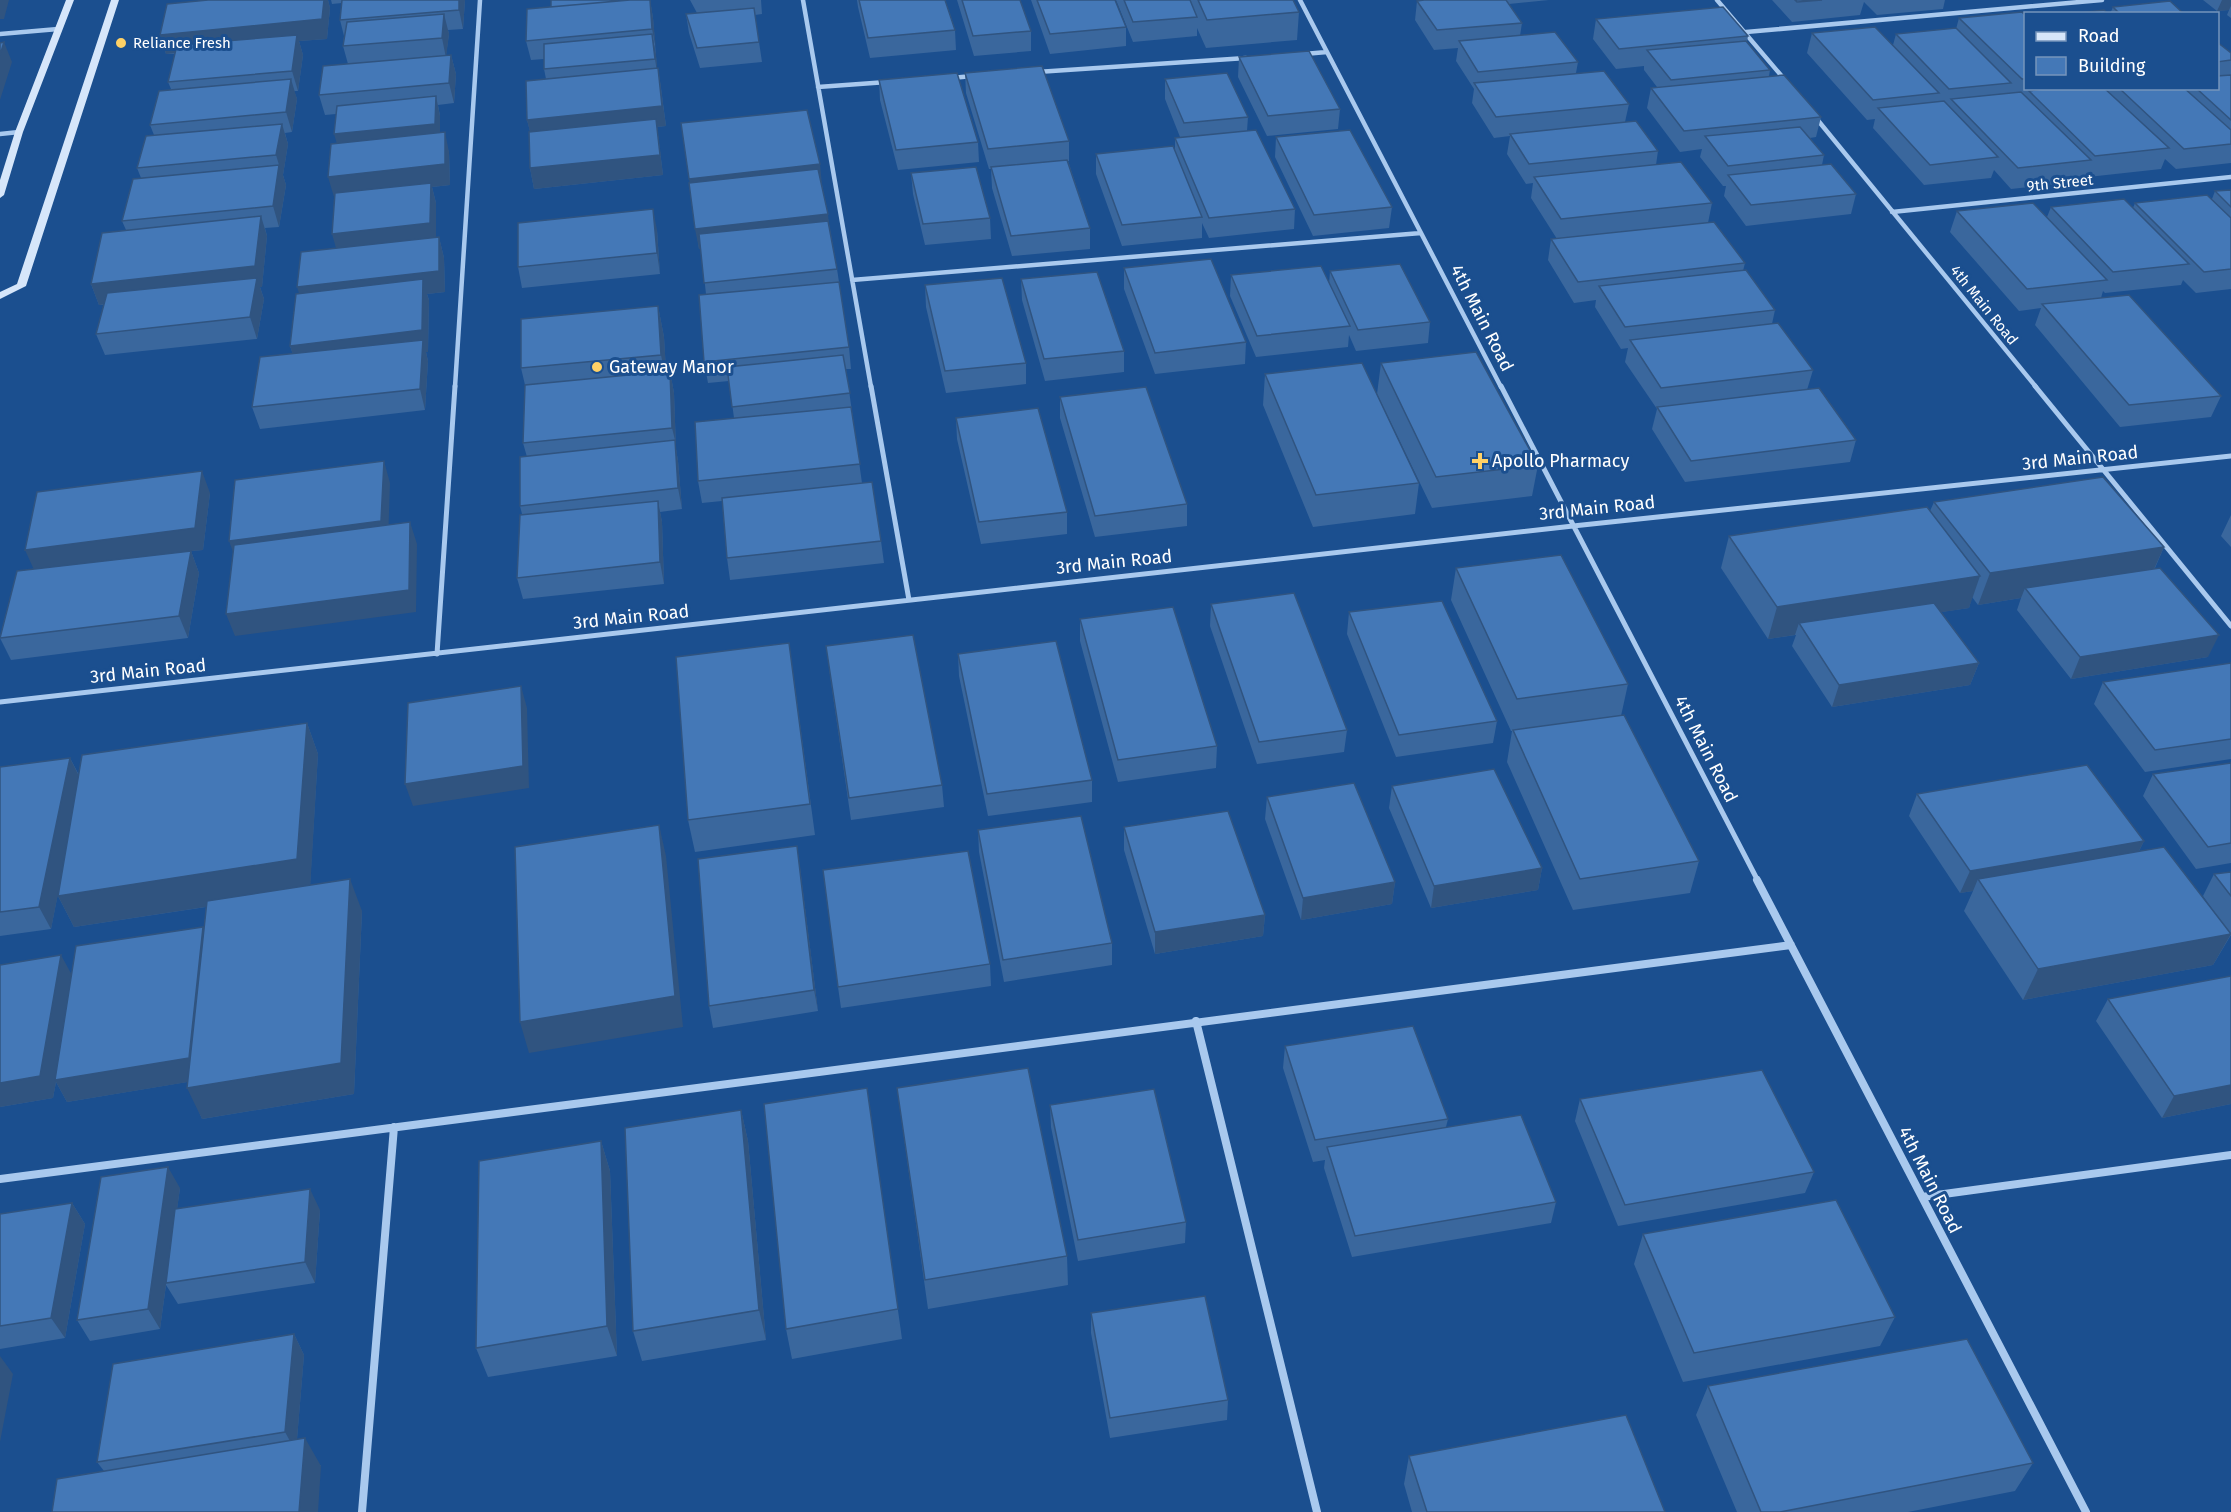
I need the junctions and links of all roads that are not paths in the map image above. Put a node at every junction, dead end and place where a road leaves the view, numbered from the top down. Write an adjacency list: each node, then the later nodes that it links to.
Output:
1 (70, 0): 8 (street)
2 (115, 0): 28 (street)
3 (480, 0): 34 (street)
4 (803, 0): 19 (street)
5 (1300, 0): 11 (street, 4th Main Road)
6 (1717, 0): 9 (street)
7 (2102, 0): 9 (street)
8 (58, 28): 10 (street); 21 (street)
9 (1746, 32): 18 (street)
10 (0, 34)
11 (1327, 52): 12 (street); 26 (street, 4th Main Road)
12 (1303, 54)
13 (1256, 57): 14 (street)
14 (1031, 72)
15 (984, 76): 16 (street)
16 (948, 78)
17 (889, 82): 19 (street)
18 (1790, 86)
19 (818, 87): 27 (street)
20 (1812, 113): 25 (street, 4th Main Road)
21 (19, 132): 22 (street); 24 (street)
22 (0, 134)
23 (2231, 177): 25 (street, 9th Street)
24 (0, 195)
25 (1892, 212): 30 (street, 4th Main Road)
26 (1421, 233): 27 (street); 31 (street, 4th Main Road)
27 (852, 280): 32 (street)
28 (0, 296)
29 (2231, 456): 30 (street, 3rd Main Road)
30 (2105, 471): 31 (street, 3rd Main Road); 33 (street, 4th Main Road)
31 (1573, 526): 32 (street, 3rd Main Road); 36 (street, 4th Main Road)
32 (909, 600): 34 (street, 3rd Main Road)
33 (2231, 626)
34 (437, 654): 35 (street, 3rd Main Road)
35 (0, 702)
36 (1791, 945): 37 (street); 41 (street, 4th Main Road)
37 (1196, 1021): 38 (street); 43 (street)
38 (394, 1127): 40 (street); 42 (street)
39 (2231, 1155): 41 (street)
40 (0, 1179)
41 (1922, 1197): 44 (street, 4th Main Road)
42 (362, 1512)
43 (1317, 1512)
44 (2086, 1512)

